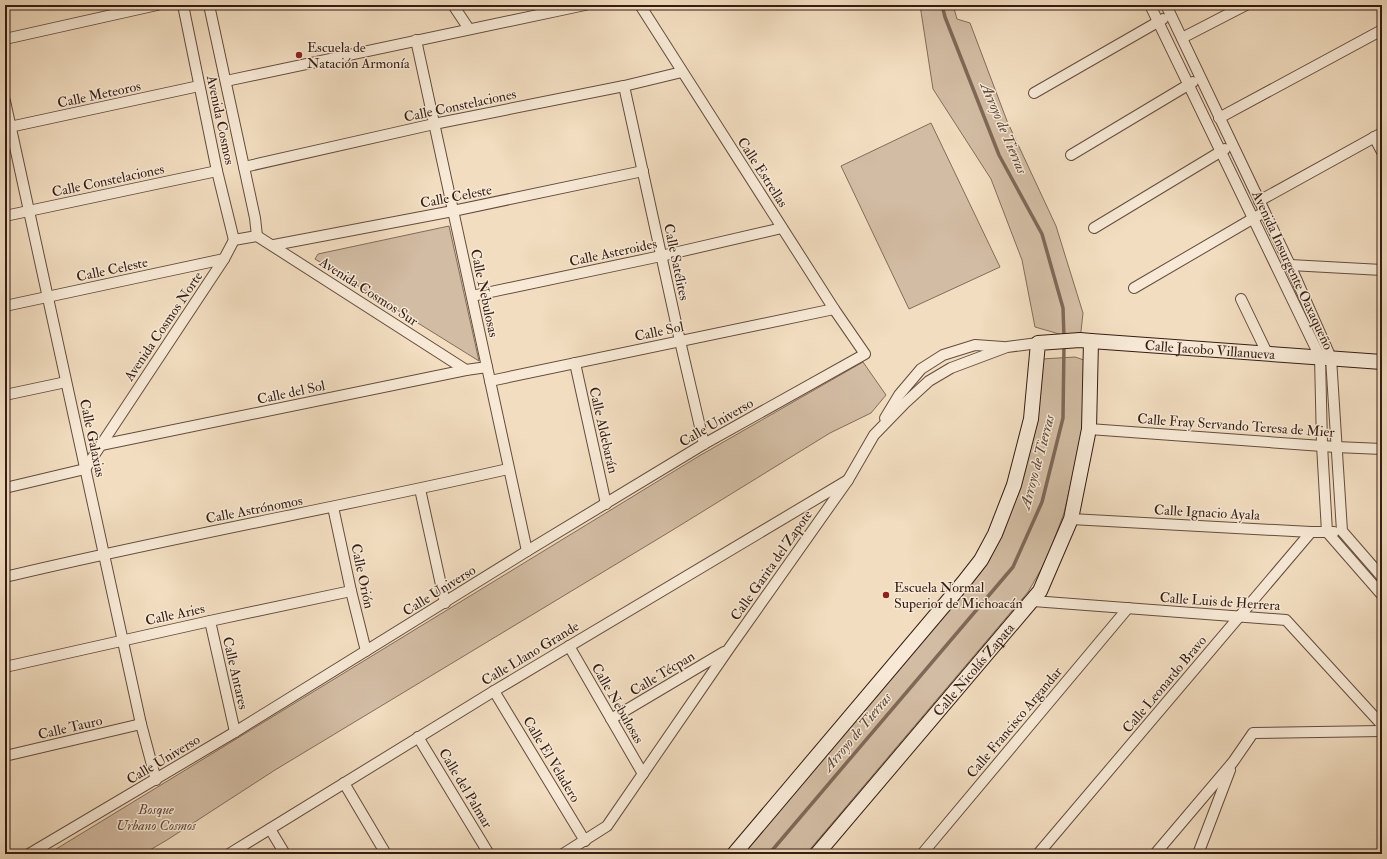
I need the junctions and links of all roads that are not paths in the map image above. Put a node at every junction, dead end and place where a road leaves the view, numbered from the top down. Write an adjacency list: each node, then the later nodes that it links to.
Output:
1 (157, 5): 14 (street)
2 (183, 5): 21 (street, Avenida Cosmos)
3 (209, 5): 19 (street, Avenida Cosmos)
4 (453, 5): 12 (street)
5 (585, 5): 12 (street)
6 (640, 5): 17 (street, Calle Estrellas)
7 (1150, 5): 11 (street, Avenida Insurgente Oaxaqueño)
8 (1166, 5): 10 (street, Avenida Insurgente Oaxaqueño)
9 (1246, 5): 15 (street)
10 (1170, 15): 11 (street); 15 (street, Avenida Insurgente Oaxaqueño)
11 (1158, 22): 20 (street, Avenida Insurgente Oaxaqueño); 23 (street)
12 (470, 29): 16 (street)
13 (1382, 30): 25 (street)
14 (5, 38)
15 (1182, 38): 18 (street, Avenida Insurgente Oaxaqueño)
16 (416, 40): 19 (street); 26 (street, Calle Nebulosas)
17 (682, 72): 22 (street, Calle Constelaciones); 42 (street, Calle Estrellas)
18 (1200, 78): 20 (street); 25 (street, Avenida Insurgente Oaxaqueño)
19 (226, 81): 33 (street, Avenida Cosmos)
20 (1188, 85): 30 (street, Avenida Insurgente Oaxaqueño); 32 (street)
21 (200, 86): 27 (street, Calle Meteoros); 34 (street, Avenida Cosmos)
22 (624, 86): 26 (street, Calle Constelaciones); 35 (street, Calle Satélites)
23 (1034, 93)
24 (5, 101): 27 (street, Calle Galaxias)
25 (1219, 118): 29 (street, Avenida Insurgente Oaxaqueño)
26 (434, 124): 33 (street, Calle Constelaciones); 38 (street, Calle Nebulosas)
27 (8, 128): 37 (street, Calle Galaxias)
28 (1378, 135): 31 (street); 36 (street)
29 (1232, 145): 30 (street); 36 (street, Avenida Insurgente Oaxaqueño)
30 (1220, 152): 41 (street, Avenida Insurgente Oaxaqueño); 43 (street)
31 (1382, 152)
32 (1071, 156)
33 (244, 167): 44 (street, Avenida Cosmos)
34 (217, 171): 37 (street, Calle Constelaciones); 45 (street, Avenida Cosmos)
35 (643, 171): 38 (street, Calle Celeste); 47 (street, Calle Satélites)
36 (1259, 200): 39 (street, Avenida Insurgente Oaxaqueño)
37 (29, 211): 40 (street, Calle Constelaciones); 53 (street, Calle Galaxias)
38 (453, 211): 46 (street, Calle Celeste); 52 (street, Calle Nebulosas)
39 (1265, 212): 41 (street); 49 (street, Avenida Insurgente Oaxaqueño)
40 (5, 216)
41 (1254, 219): 51 (street); 63 (street, Avenida Insurgente Oaxaqueño)
42 (782, 228): 47 (street, Calle Asteroides); 56 (street, Calle Estrellas)
43 (1094, 228)
44 (257, 236): 45 (street); 46 (street, Avenida Cosmos Sur)
45 (234, 240): 48 (street, Avenida Cosmos Norte)
46 (274, 245): 68 (street, Avenida Cosmos Sur)
47 (661, 256): 52 (street, Calle Asteroides); 58 (street, Calle Satélites)
48 (224, 259): 53 (street, Calle Celeste); 76 (street, Avenida Cosmos Norte)
49 (1290, 266): 50 (street); 63 (street, Avenida Insurgente Oaxaqueño)
50 (1382, 270)
51 (1134, 288)
52 (472, 296): 66 (street, Calle Nebulosas)
53 (48, 297): 55 (street, Calle Celeste); 71 (street, Calle Galaxias)
54 (1241, 299): 62 (street)
55 (5, 306)
56 (834, 309): 58 (street, Calle Sol); 61 (street, Calle Estrellas)
57 (1086, 340): 59 (street, Calle Jacobo Villanueva); 62 (street, Calle Jacobo Villanueva); 73 (street, Calle Nicolás Zapata)
58 (680, 341): 65 (street, Calle Sol); 75 (street, Calle Satélites)
59 (1042, 343): 60 (street, Calle Garita del Zapote); 127 (street)
60 (1007, 347): 67 (street); 70 (street, Calle Garita del Zapote)
61 (865, 354): 75 (street, Calle Universo)
62 (1267, 354): 63 (street, Calle Jacobo Villanueva)
63 (1326, 358): 64 (street, Calle Jacobo Villanueva); 77 (street, Avenida Insurgente Oaxaqueño); 78 (street, Avenida Insurgente Oaxaqueño)
64 (1382, 362)
65 (575, 363): 69 (street, Calle Sol); 85 (street, Calle Aldebarán)
66 (487, 367): 68 (street, Calle del Sol); 69 (street, Calle Nebulosas)
67 (921, 369): 70 (street); 74 (street)
68 (466, 370): 76 (street, Calle del Sol)
69 (490, 381): 81 (street, Calle Nebulosas)
70 (930, 381): 74 (street, Calle Garita del Zapote)
71 (66, 382): 72 (street); 80 (street, Calle Galaxias)
72 (5, 395)
73 (1089, 428): 77 (street, Calle Fray Servando Teresa de Mier); 87 (street, Calle Nicolás Zapata)
74 (874, 435): 82 (street, Calle Garita del Zapote)
75 (704, 444): 85 (street, Calle Universo)
76 (101, 445): 80 (street, Avenida Cosmos Norte)
77 (1322, 445): 78 (street, Calle Fray Servando Teresa de Mier); 90 (street, Avenida Insurgente Oaxaqueño)
78 (1336, 447): 79 (street, Calle Fray Servando Teresa de Mier); 88 (street, Avenida Insurgente Oaxaqueño)
79 (1382, 449)
80 (85, 468): 83 (street); 92 (street, Calle Galaxias)
81 (508, 469): 84 (street, Calle Astrónomos); 91 (street, Calle Nebulosas)
82 (848, 480): 103 (street, Calle Llano Grande); 104 (street, Calle Garita del Zapote)
83 (5, 488)
84 (420, 489): 86 (street, Calle Astrónomos); 98 (street)
85 (606, 504): 91 (street, Calle Universo)
86 (333, 507): 92 (street, Calle Astrónomos); 95 (street, Calle Orión)
87 (1070, 519): 89 (street, Calle Ignacio Ayala); 97 (street, Calle Nicolás Zapata)
88 (1342, 531): 90 (street, Calle Ignacio Ayala); 94 (street)
89 (1311, 532): 90 (street, Calle Ignacio Ayala); 100 (street, Calle Leonardo Bravo)
90 (1327, 532): 96 (street)
91 (527, 551): 98 (street, Calle Universo)
92 (104, 554): 93 (street, Calle Astrónomos); 102 (street, Calle Galaxias)
93 (5, 577)
94 (1382, 577)
95 (351, 591): 101 (street, Calle Aries); 105 (street, Calle Orión)
96 (1382, 595)
97 (1033, 601): 99 (street, Calle Luis de Herrera); 128 (street, Calle Nicolás Zapata)
98 (444, 603): 105 (street, Calle Universo)
99 (1128, 608): 100 (street, Calle Luis de Herrera); 129 (street, Calle Francisco Argandar)
100 (1240, 617): 110 (street, Calle Luis de Herrera); 130 (street, Calle Leonardo Bravo)
101 (210, 621): 102 (street, Calle Aries); 112 (street, Calle Antares)
102 (123, 640): 106 (street, Calle Aries); 109 (street, Calle Galaxias)
103 (569, 646): 107 (street, Calle Llano Grande); 108 (street, Calle Nebulosas)
104 (728, 650): 108 (street, Calle Técpan); 116 (street, Calle Garita del Zapote)
105 (366, 651): 112 (street, Calle Universo)
106 (5, 667)
107 (494, 691): 113 (street, Calle Llano Grande); 120 (street, Calle El Veladero)
108 (611, 720): 116 (street, Calle Nebulosas)
109 (142, 724): 114 (street, Calle Tauro); 117 (street, Calle Galaxias)
110 (1382, 725)
111 (1382, 731): 115 (street)
112 (235, 732): 117 (street, Calle Universo)
113 (418, 737): 118 (street, Calle Llano Grande); 125 (street, Calle del Palmar)
114 (5, 756)
115 (1233, 762): 131 (street); 132 (street)
116 (643, 774): 120 (street, Calle Garita del Zapote)
117 (156, 780): 121 (street, Calle Universo)
118 (344, 783): 119 (street, Calle Llano Grande); 124 (street)
119 (270, 829): 122 (street, Calle Llano Grande); 123 (street)
120 (585, 841): 126 (street, Calle Garita del Zapote)
121 (30, 854)
122 (229, 854)
123 (285, 854)
124 (386, 854)
125 (489, 854)
126 (563, 854)
127 (734, 854)
128 (817, 854)
129 (922, 854)
130 (1038, 854)
131 (1154, 854)
132 (1198, 854)

